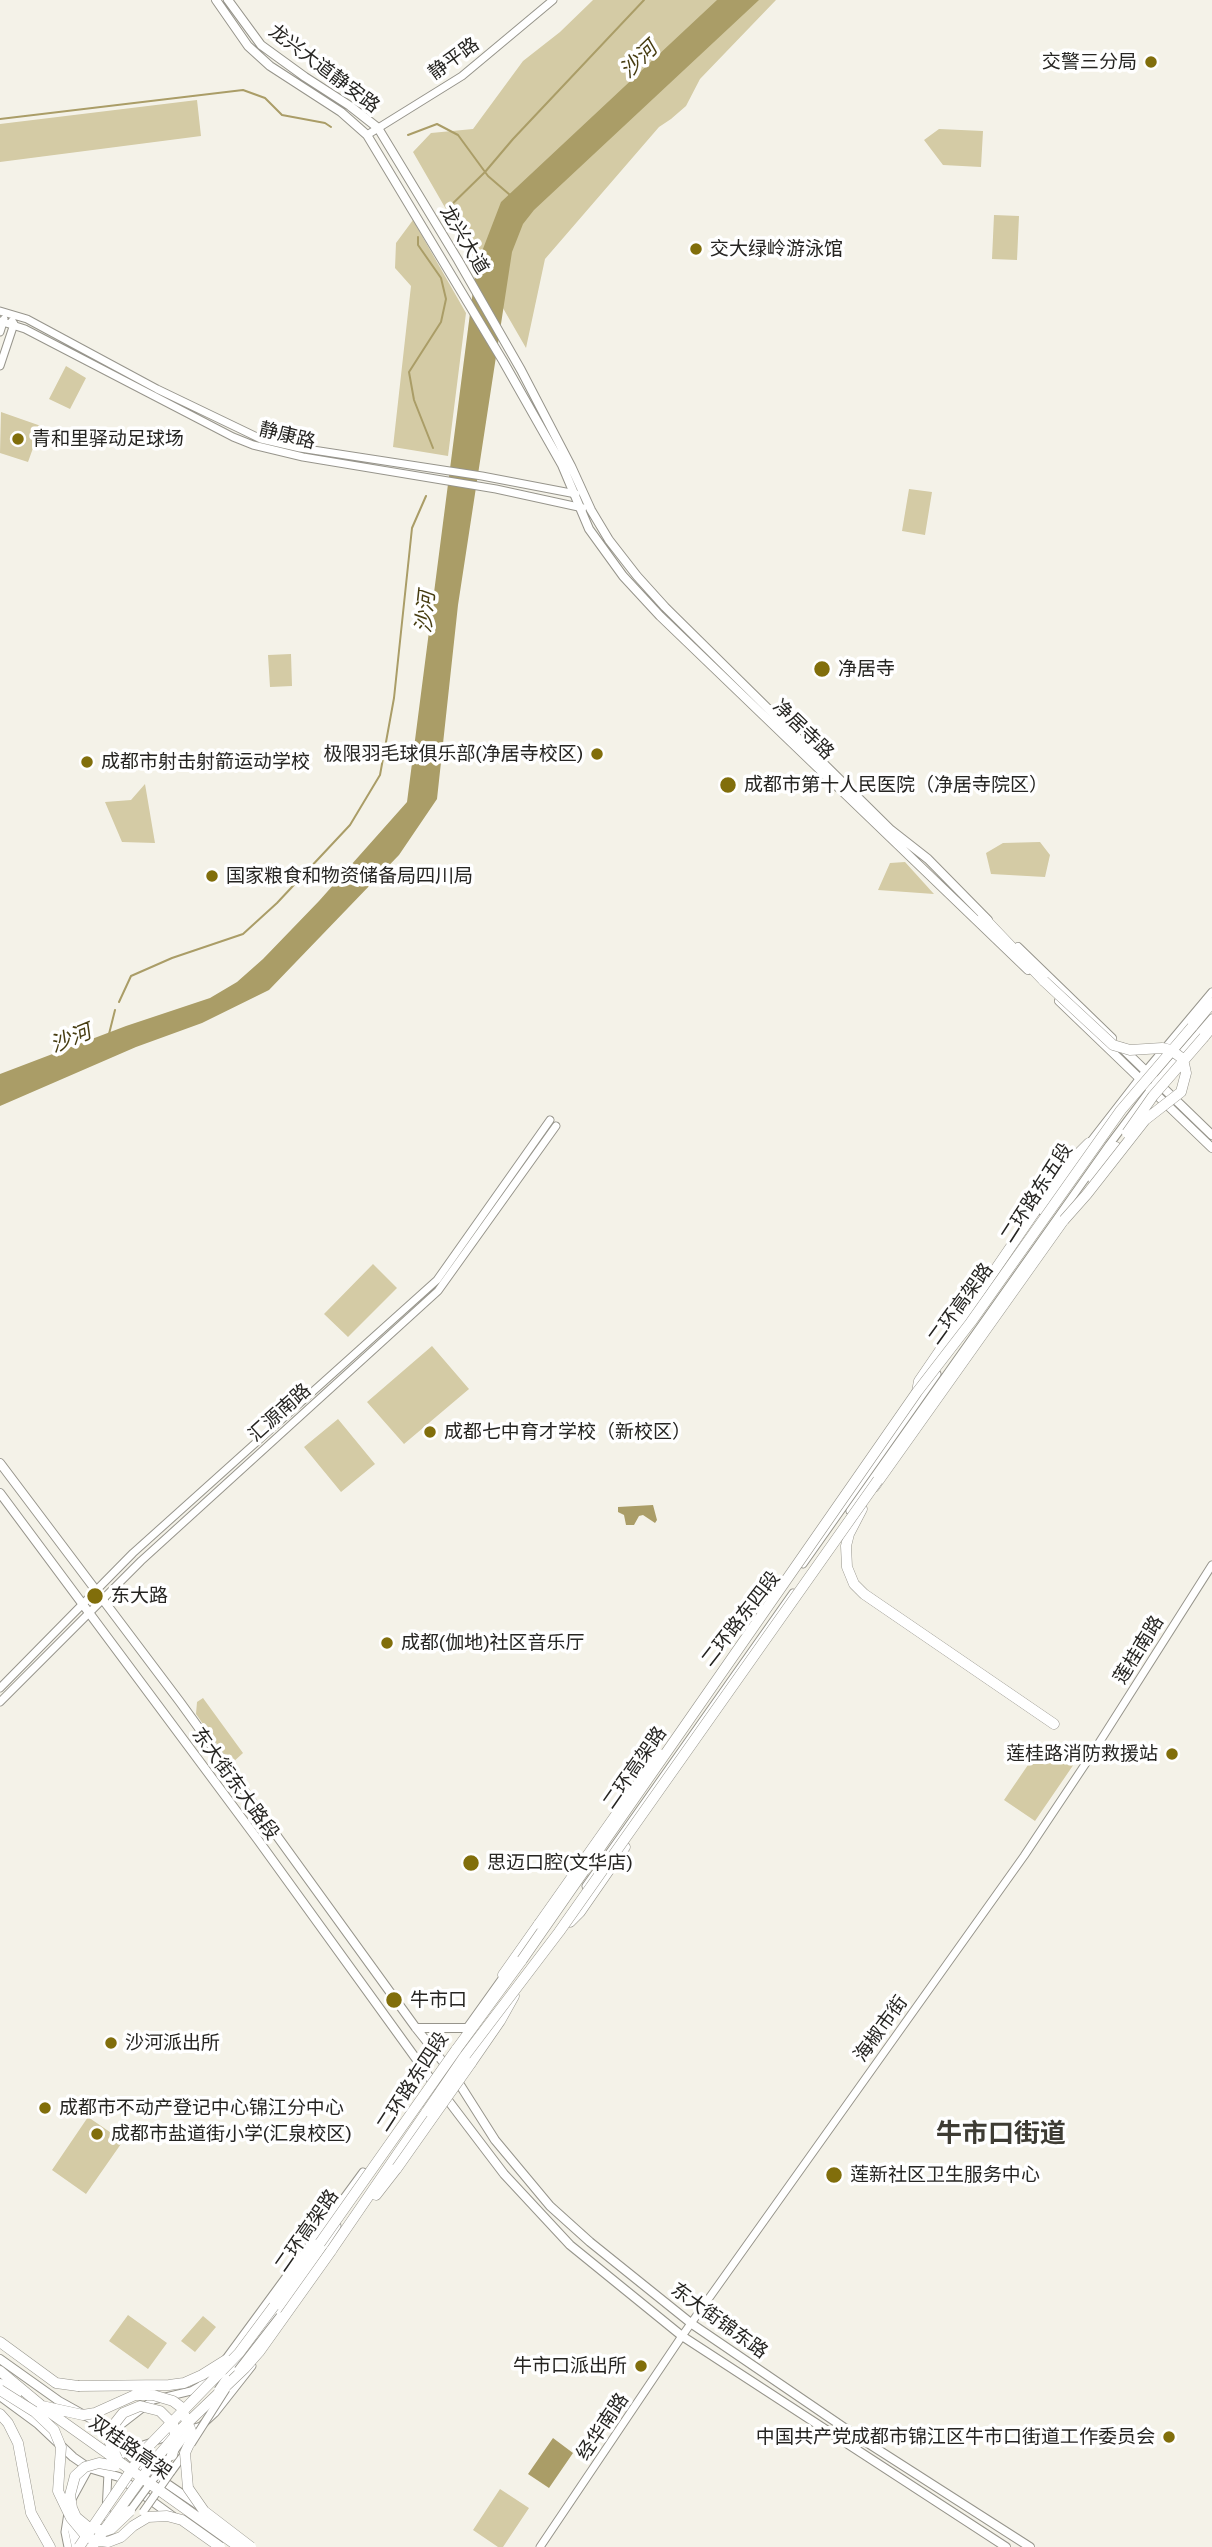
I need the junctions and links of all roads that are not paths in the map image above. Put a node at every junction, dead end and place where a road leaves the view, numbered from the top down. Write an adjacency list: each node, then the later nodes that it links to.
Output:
1 (553, 0): 4 (main road, 静平路)
2 (228, 1): 3 (main road); 4 (main road, 龙兴大道静安路)
3 (217, 3): 5 (main road, 龙兴大道静安路)
4 (377, 128): 5 (main road, 静平路); 12 (main road, 龙兴大道)
5 (367, 135): 10 (main road, 龙兴大道)
6 (3, 311): 7 (main road); 8 (main road); 13 (main road, 静康路)
7 (2, 321): 8 (main road, 静康路); 9 (main road)
8 (14, 324): 11 (main road); 15 (main road, 静康路)
9 (0, 332)
10 (503, 361): 13 (main road, 净居寺路)
11 (0, 366)
12 (521, 370): 14 (main road, 净居寺路)
13 (573, 493): 14 (main road, 静康路); 15 (main road, 净居寺路)
14 (586, 496): 16 (main road, 净居寺路)
15 (578, 506): 16 (main road, 静康路); 22 (main road, 净居寺路)
16 (591, 510): 17 (main road, 净居寺路)
17 (983, 917): 22 (main road, 净居寺路); 28 (highway, bridge)
18 (1212, 992): 22 (main road, 二环路东五段)
19 (1212, 1003): 29 (highway, 二环高架路, bridge)
20 (1212, 1018): 23 (main road, 二环路东五段)
21 (1212, 1027): 28 (highway, 二环高架路, bridge)
22 (1143, 1074): 23 (main road, 净居寺路); 24 (main road); 26 (main road, 二环路东五段)
23 (1157, 1082): 24 (main road, 二环路东五段); 25 (main road, 净居寺路)
24 (1151, 1089): 27 (main road); 33 (main road, 二环路东五段)
25 (1212, 1135)
26 (1089, 1143): 29 (highway); 33 (main road, 二环路东五段)
27 (1212, 1148)
28 (1064, 1220): 31 (highway, 二环高架路)
29 (918, 1392): 41 (highway, 二环高架路, bridge)
30 (0, 1463): 35 (main road, 东大街东大路段)
31 (878, 1480): 42 (highway, bridge); 44 (highway, 二环高架路, bridge)
32 (0, 1493): 37 (main road, 东大街东大路段)
33 (810, 1561): 41 (main road, 二环路东四段); 45 (main road, 二环路东四段)
34 (1212, 1565): 43 (main road, 莲桂南路)
35 (96, 1590): 36 (main road, 东大街东大路段); 36 (main road, 汇源南路); 37 (main road, 汇源南路)
36 (102, 1599): 38 (main road, 汇源南路); 47 (main road, 东大街东大路段)
37 (83, 1603): 38 (main road, 东大街东大路段); 39 (main road, 汇源南路)
38 (89, 1613): 40 (main road, 汇源南路); 51 (main road, 东大街东大路段)
39 (0, 1688)
40 (0, 1702)
41 (704, 1708): 44 (highway, bridge); 45 (highway, bridge); 50 (main road, 二环路东四段); 61 (highway, 二环高架路, bridge)
42 (1055, 1724)
43 (1094, 1751): 58 (main road, 海椒市街)
44 (559, 1932): 46 (highway, 二环高架路, bridge)
45 (503, 1975): 48 (main road, 二环路东四段)
46 (523, 1980): 55 (highway, bridge); 85 (highway, 二环高架路, bridge)
47 (416, 2028): 48 (main road); 49 (main road, 东大街东大路段)
48 (466, 2028): 49 (main road, 二环路东四段)
49 (443, 2063): 50 (main road, 东大街锦东路); 51 (main road, 二环路东四段)
50 (454, 2077): 52 (main road, 二环路东四段); 58 (main road, 东大街锦东路)
51 (434, 2084): 52 (main road, 东大街东大路段); 53 (main road, 二环路东四段)
52 (443, 2094): 55 (main road, 二环路东四段); 59 (main road, 东大街锦东路)
53 (376, 2168): 54 (main road); 57 (main road, 二环路东四段)
54 (363, 2172): 73 (main road)
55 (368, 2203): 56 (main road, 二环路东四段)
56 (343, 2235): 57 (main road, 二环路东四段); 74 (main road)
57 (301, 2286): 75 (main road, 二环路东四段, bridge); 76 (main road, 二环路东四段, bridge)
58 (692, 2323): 59 (main road, 经华南路); 96 (main road, 东大街锦东路)
59 (682, 2336): 94 (main road, 经华南路); 95 (main road, 东大街锦东路)
60 (0, 2342): 61 (highway, bridge)
61 (239, 2353): 84 (highway, 二环高架路, bridge)
62 (0, 2359): 68 (main road)
63 (0, 2371): 69 (highway)
64 (0, 2377): 69 (highway, 双桂路高架)
65 (0, 2384): 69 (highway, 双桂路高架, bridge)
66 (0, 2390): 69 (highway, bridge); 72 (highway, bridge)
67 (0, 2396): 71 (main road)
68 (62, 2403): 71 (main road); 73 (main road)
69 (39, 2409): 72 (highway, bridge); 75 (highway, bridge); 77 (highway, 双桂路高架, bridge)
70 (0, 2414): 82 (highway)
71 (42, 2428): 78 (main road)
72 (54, 2430): 80 (highway, bridge)
73 (113, 2431): 74 (main road)
74 (125, 2451): 77 (main road); 93 (main road)
75 (185, 2453): 81 (main road, 二环路东四段, bridge); 92 (highway, bridge)
76 (172, 2455): 77 (highway, bridge); 79 (main road, 二环路东四段, bridge)
77 (115, 2467): 78 (main road); 79 (highway, bridge); 87 (main road); 88 (main road); 90 (highway, 双桂路高架, bridge); 91 (highway, 双桂路高架, bridge)
78 (89, 2468): 83 (main road)
79 (130, 2511): 86 (main road, 二环路东四段, bridge)
80 (71, 2518): 81 (highway, bridge); 84 (highway, bridge)
81 (133, 2526): 87 (main road, 二环路东四段, bridge); 89 (highway, bridge)
82 (50, 2547)
83 (68, 2547)
84 (78, 2547)
85 (92, 2547)
86 (105, 2547)
87 (117, 2547)
88 (214, 2547)
89 (220, 2547)
90 (229, 2547)
91 (239, 2547)
92 (251, 2547)
93 (257, 2547)
94 (540, 2547)
95 (1006, 2547)
96 (1030, 2547)

